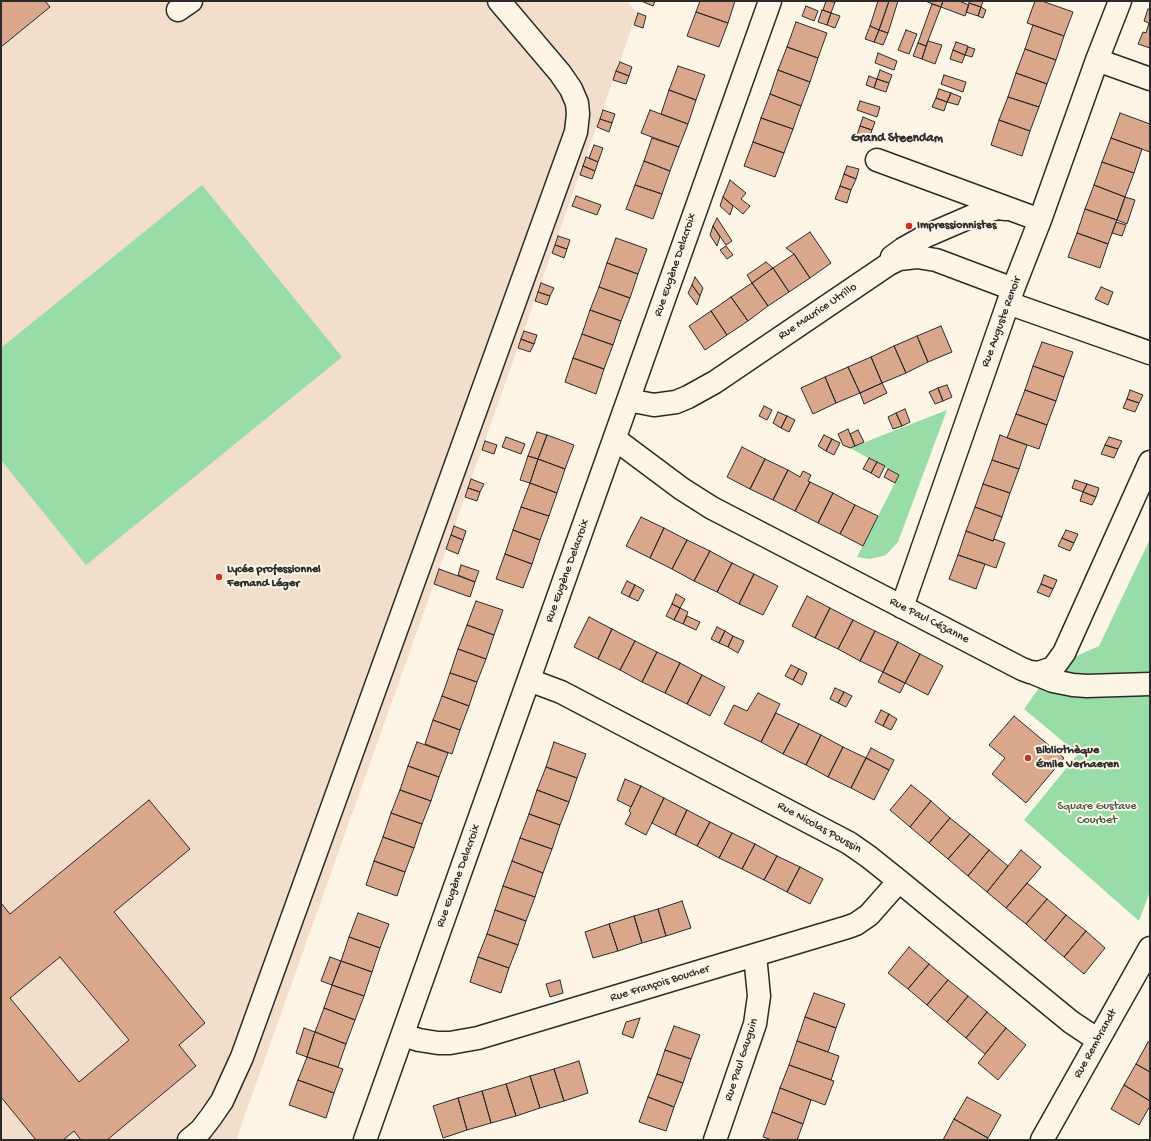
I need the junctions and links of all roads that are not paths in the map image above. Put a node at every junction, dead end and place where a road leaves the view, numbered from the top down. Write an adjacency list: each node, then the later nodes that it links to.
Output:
1 (499, 1): 26 (street)
2 (770, 1): 14 (street, Rue Eugène Delacroix)
3 (1108, 1): 5 (street)
4 (1120, 1): 5 (street)
5 (1106, 37): 6 (street, Rue Auguste Renoir)
6 (1097, 60): 7 (street); 10 (street, Rue Auguste Renoir)
7 (1150, 79)
8 (877, 160): 9 (street)
9 (1008, 209): 10 (street); 11 (street)
10 (1040, 220): 12 (street, Rue Auguste Renoir)
11 (874, 274): 12 (street, Rue Maurice Utrillo); 14 (street, Rue Maurice Utrillo)
12 (1011, 296): 13 (street, Rue Maurice Utrillo); 17 (street, Rue Auguste Renoir)
13 (1150, 353)
14 (628, 400): 15 (street, Rue Eugène Delacroix)
15 (615, 439): 17 (street, Rue Paul Cézanne); 19 (street, Rue Eugène Delacroix)
16 (1150, 462): 18 (street)
17 (902, 607): 18 (street, Rue Paul Cézanne)
18 (1030, 672): 20 (street, Rue Paul Cézanne)
19 (529, 680): 21 (street, Rue Nicolas Poussin); 24 (street, Rue Eugène Delacroix)
20 (1150, 684)
21 (899, 881): 23 (street, Rue François Boucher); 25 (street, Rue Nicolas Poussin)
22 (1150, 948): 25 (street, Rue Rembrandt)
23 (755, 955): 24 (street, Rue François Boucher); 28 (street, Rue Paul Gauguin)
24 (402, 1035): 27 (street, Rue Eugène Delacroix)
25 (1098, 1040): 29 (street, Rue Rembrandt)
26 (189, 1140)
27 (365, 1140)
28 (715, 1140)
29 (1042, 1140)

